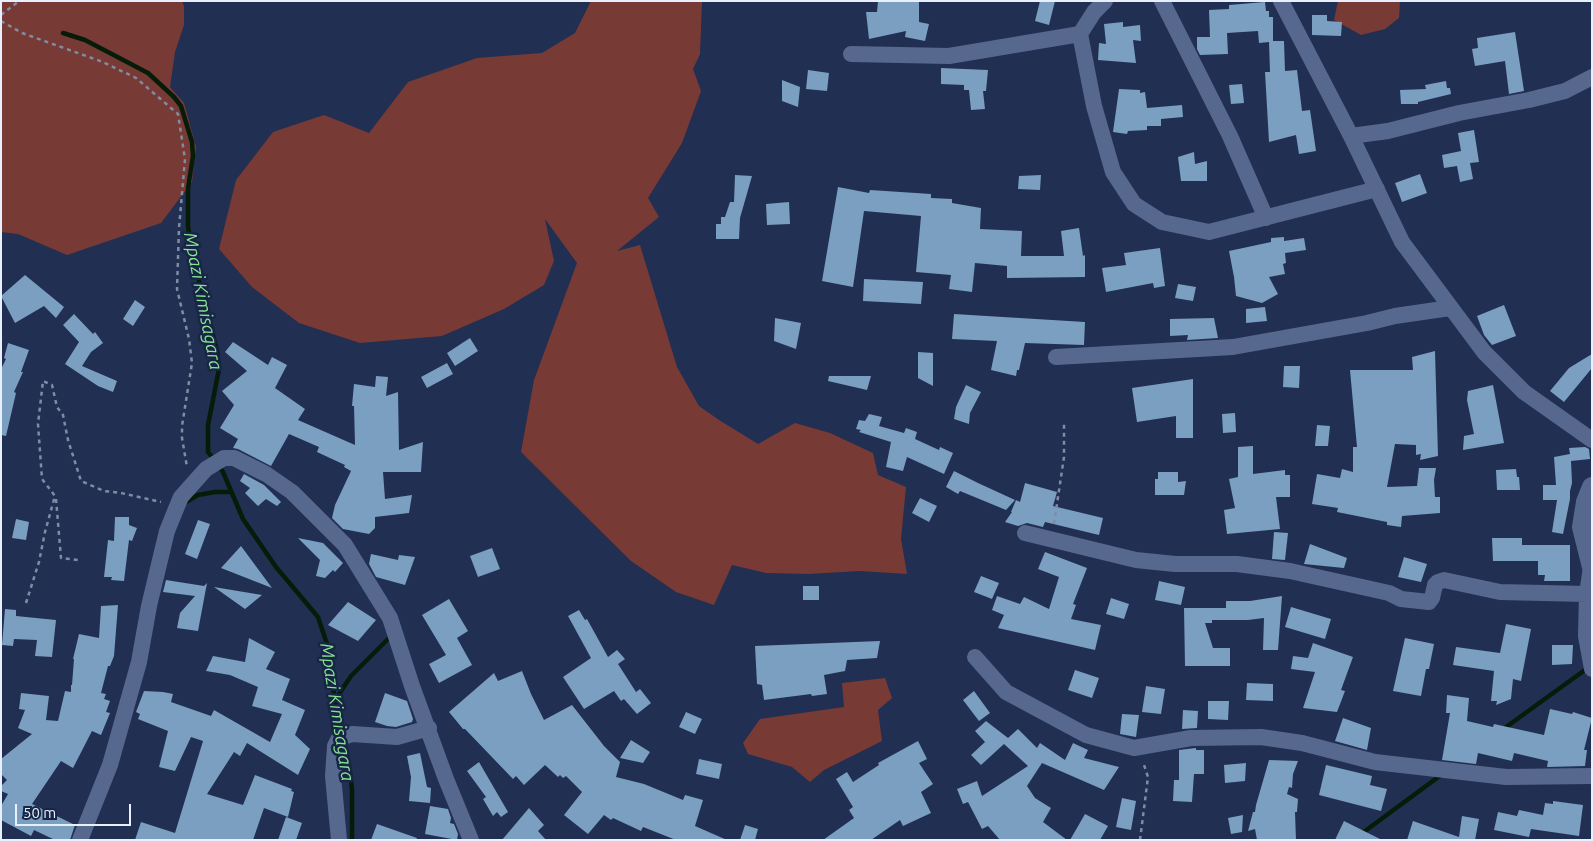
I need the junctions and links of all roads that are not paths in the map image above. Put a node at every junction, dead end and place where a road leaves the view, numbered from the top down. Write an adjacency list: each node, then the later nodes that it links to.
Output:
1 (1105, 1): 4 (street)
2 (1162, 1): 9 (street)
3 (1281, 1): 7 (street)
4 (1080, 34): 5 (street); 9 (street)
5 (851, 54)
6 (1592, 77): 7 (street)
7 (1351, 136): 8 (street)
8 (1377, 189): 9 (street); 10 (street)
9 (1266, 218)
10 (1450, 308): 11 (street); 12 (street)
11 (1056, 357)
12 (1592, 440)
13 (1592, 487): 15 (street)
14 (1025, 533): 16 (street)
15 (1591, 567): 16 (street)
16 (1587, 594): 18 (street)
17 (975, 657): 20 (street)
18 (1592, 669)
19 (429, 728): 21 (street); 22 (street); 23 (street)
20 (1592, 776)
21 (80, 840)
22 (339, 840)
23 (472, 840)

